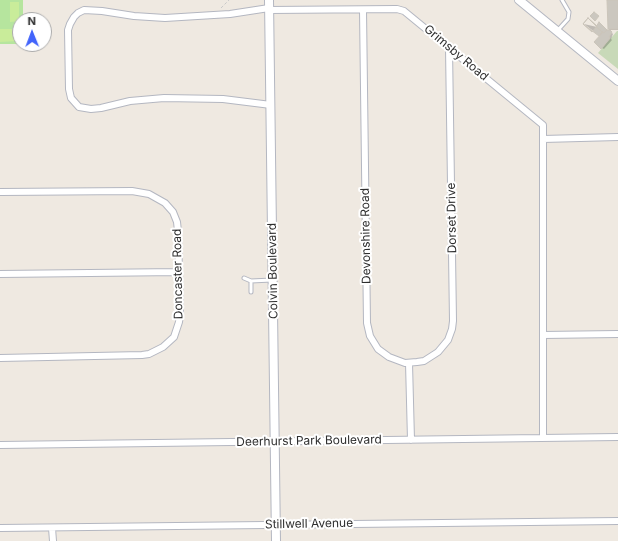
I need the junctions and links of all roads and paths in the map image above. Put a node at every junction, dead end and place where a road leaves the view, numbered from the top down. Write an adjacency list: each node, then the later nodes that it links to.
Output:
1 (228, 0): 5 (path)
2 (519, 0): 7 (street)
3 (562, 0): 7 (lane)
4 (269, 6): 6 (street, Grimsby Road); 10 (street, Colvin Boulevard); 10 (street, Grimsby Road)
5 (220, 10)
6 (363, 10): 8 (street, Grimsby Road); 23 (street, Devonshire Road)
7 (557, 32): 9 (street)
8 (450, 48): 12 (street, Grimsby Road); 23 (street, Dorset Drive)
9 (618, 82)
10 (271, 105): 17 (street, Colvin Boulevard)
11 (618, 137): 12 (street)
12 (543, 139): 21 (street)
13 (0, 192): 14 (street, Doncaster Road)
14 (179, 272): 15 (street); 22 (street, Doncaster Road)
15 (0, 274)
16 (244, 278): 18 (lane)
17 (273, 280): 18 (lane); 27 (street, Colvin Boulevard)
18 (251, 281): 19 (lane)
19 (251, 292)
20 (618, 334): 21 (street)
21 (543, 335): 25 (street)
22 (0, 358)
23 (409, 363): 26 (street)
24 (618, 437): 25 (street, Deerhurst Park Boulevard)
25 (542, 438): 26 (street, Deerhurst Park Boulevard)
26 (411, 440): 27 (street, Deerhurst Park Boulevard)
27 (275, 442): 28 (street, Deerhurst Park Boulevard); 30 (street, Colvin Boulevard)
28 (0, 445)
29 (618, 521): 30 (street, Stillwell Avenue)
30 (276, 525): 32 (street, Stillwell Avenue); 34 (street, Colvin Boulevard)
31 (0, 528): 32 (street, Stillwell Avenue)
32 (52, 528): 33 (street)
33 (53, 541)
34 (276, 541)

